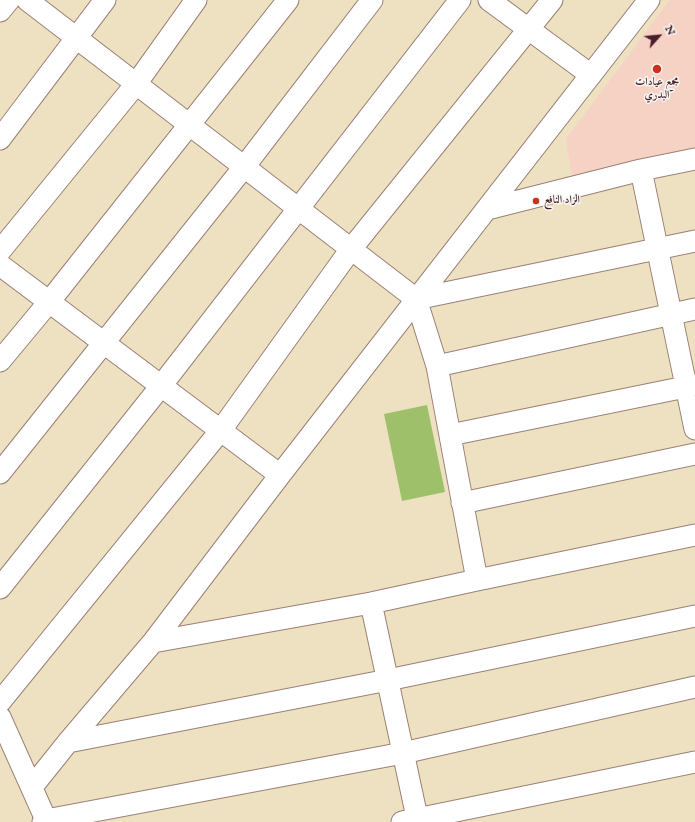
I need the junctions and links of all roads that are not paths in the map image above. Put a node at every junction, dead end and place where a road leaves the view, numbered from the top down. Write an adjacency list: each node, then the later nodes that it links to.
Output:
1 (9, 0): 11 (street)
2 (27, 0): 13 (street)
3 (105, 0): 13 (street)
4 (196, 0): 15 (street)
5 (288, 0): 16 (street)
6 (372, 0): 19 (street)
7 (460, 0): 21 (street)
8 (489, 0): 12 (street)
9 (552, 0): 12 (street)
10 (649, 0): 14 (street)
11 (0, 11)
12 (529, 29): 14 (street); 24 (street)
13 (76, 38): 15 (street); 17 (street)
14 (591, 76): 22 (street)
15 (136, 84): 16 (street); 26 (street)
16 (189, 125): 19 (street); 29 (street)
17 (0, 139)
18 (695, 159): 20 (street)
19 (244, 167): 21 (street); 32 (street)
20 (641, 170): 22 (street); 25 (street)
21 (298, 208): 24 (street); 35 (street)
22 (487, 209): 28 (street)
23 (695, 241): 25 (street)
24 (351, 249): 28 (street); 38 (street)
25 (657, 249): 28 (street); 31 (street)
26 (0, 251)
27 (0, 265): 29 (street)
28 (416, 299): 34 (street); 42 (street)
29 (49, 302): 32 (street); 33 (street)
30 (695, 309): 31 (street)
31 (671, 314): 34 (street); 36 (street)
32 (104, 343): 35 (street); 41 (street)
33 (0, 361)
34 (436, 366): 39 (street)
35 (161, 386): 38 (street); 46 (street)
36 (691, 386): 37 (street); 39 (street)
37 (695, 429)
38 (221, 430): 42 (street); 52 (street)
39 (450, 435): 43 (street)
40 (695, 454): 43 (street)
41 (0, 473)
42 (280, 475): 49 (street)
43 (462, 503): 45 (street)
44 (695, 535): 45 (street)
45 (477, 580): 47 (street)
46 (0, 588)
47 (371, 603): 49 (street); 50 (street)
48 (695, 616): 50 (street)
49 (153, 642): 54 (street)
50 (388, 680): 54 (street); 55 (street)
51 (695, 687): 55 (street)
52 (0, 702)
53 (0, 717): 57 (street)
54 (68, 742): 57 (street)
55 (403, 753): 58 (street); 59 (street)
56 (695, 762): 59 (street)
57 (32, 787): 58 (street)
58 (46, 821)
59 (412, 821)

